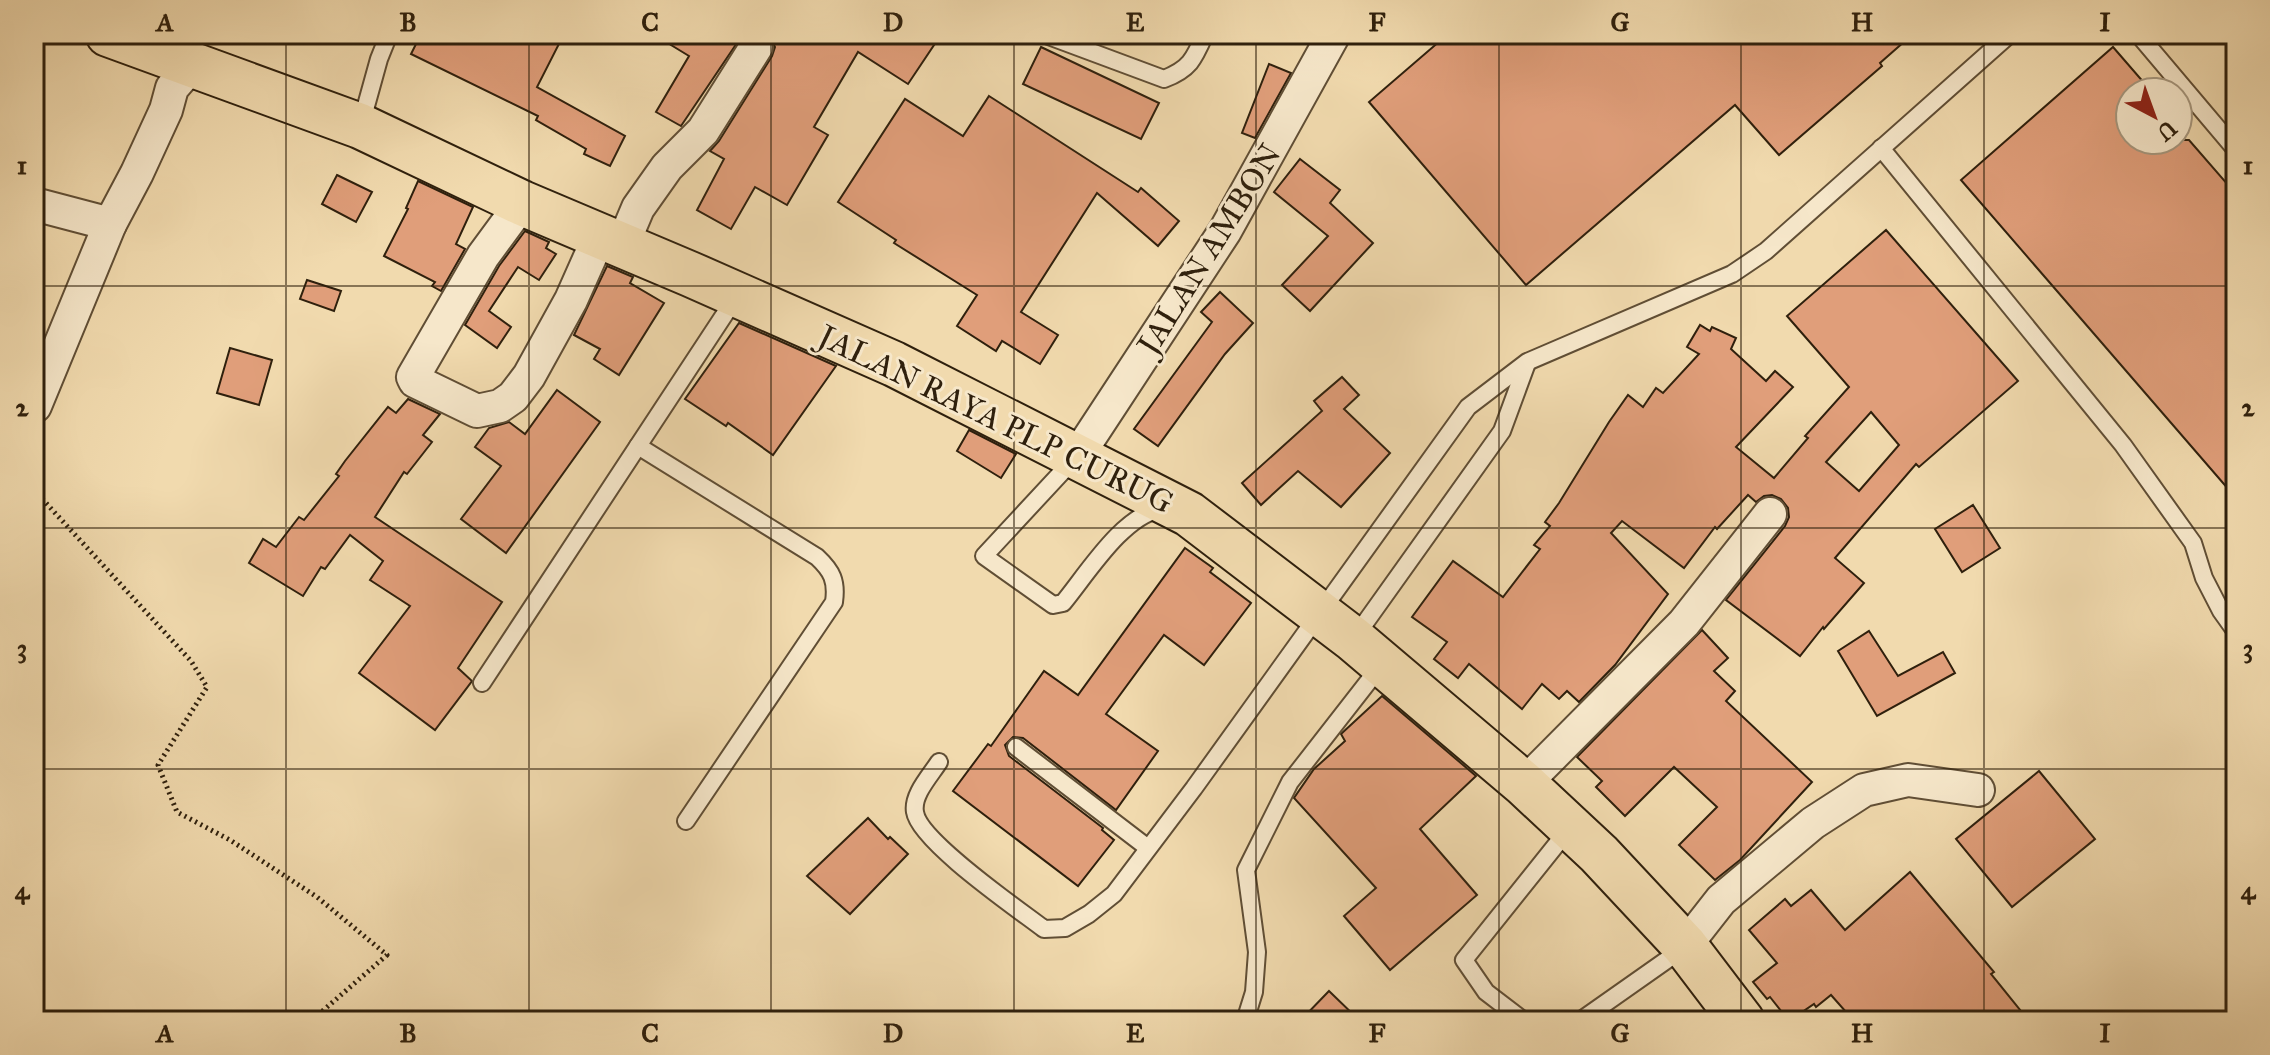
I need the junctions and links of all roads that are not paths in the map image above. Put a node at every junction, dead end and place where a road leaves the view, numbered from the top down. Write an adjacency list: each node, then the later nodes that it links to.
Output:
1 (108, 34): 9 (main road, JALAN RAYA PLP CURUG)
2 (389, 34): 10 (lane)
3 (1043, 34): 4 (lane)
4 (1205, 34)
5 (1334, 34): 21 (street, JALAN AMBON)
6 (2010, 34): 11 (lane)
7 (2138, 34): 12 (lane)
8 (756, 47): 16 (street)
9 (191, 66): 10 (main road, JALAN RAYA PLP CURUG); 15 (street)
10 (360, 126): 13 (main road, JALAN RAYA PLP CURUG)
11 (1881, 148): 18 (lane); 24 (lane)
12 (2236, 150)
13 (522, 203): 16 (main road, JALAN RAYA PLP CURUG); 16 (street)
14 (34, 204): 15 (street)
15 (110, 224): 19 (street)
16 (611, 242): 17 (main road, JALAN RAYA PLP CURUG)
17 (737, 296): 20 (lane); 21 (main road, JALAN RAYA PLP CURUG)
18 (1527, 362): 25 (lane); 25 (lane)
19 (35, 406)
20 (638, 446): 26 (lane); 31 (lane)
21 (1076, 458): 22 (main road, JALAN RAYA PLP CURUG); 22 (lane)
22 (1175, 507): 25 (main road, JALAN RAYA PLP CURUG)
23 (1770, 514): 29 (street)
24 (2236, 632)
25 (1352, 638): 29 (main road, JALAN RAYA PLP CURUG); 33 (lane); 35 (lane)
26 (482, 683)
27 (1016, 747): 33 (lane)
28 (939, 762): 33 (lane)
29 (1524, 784): 32 (main road, JALAN RAYA PLP CURUG)
30 (1978, 790): 34 (street)
31 (686, 821)
32 (1578, 834): 34 (main road, JALAN RAYA PLP CURUG); 36 (lane)
33 (1148, 848)
34 (1690, 951): 37 (lane); 38 (main road, JALAN RAYA PLP CURUG)
35 (1245, 1021)
36 (1524, 1021)
37 (1580, 1021)
38 (1742, 1021)

